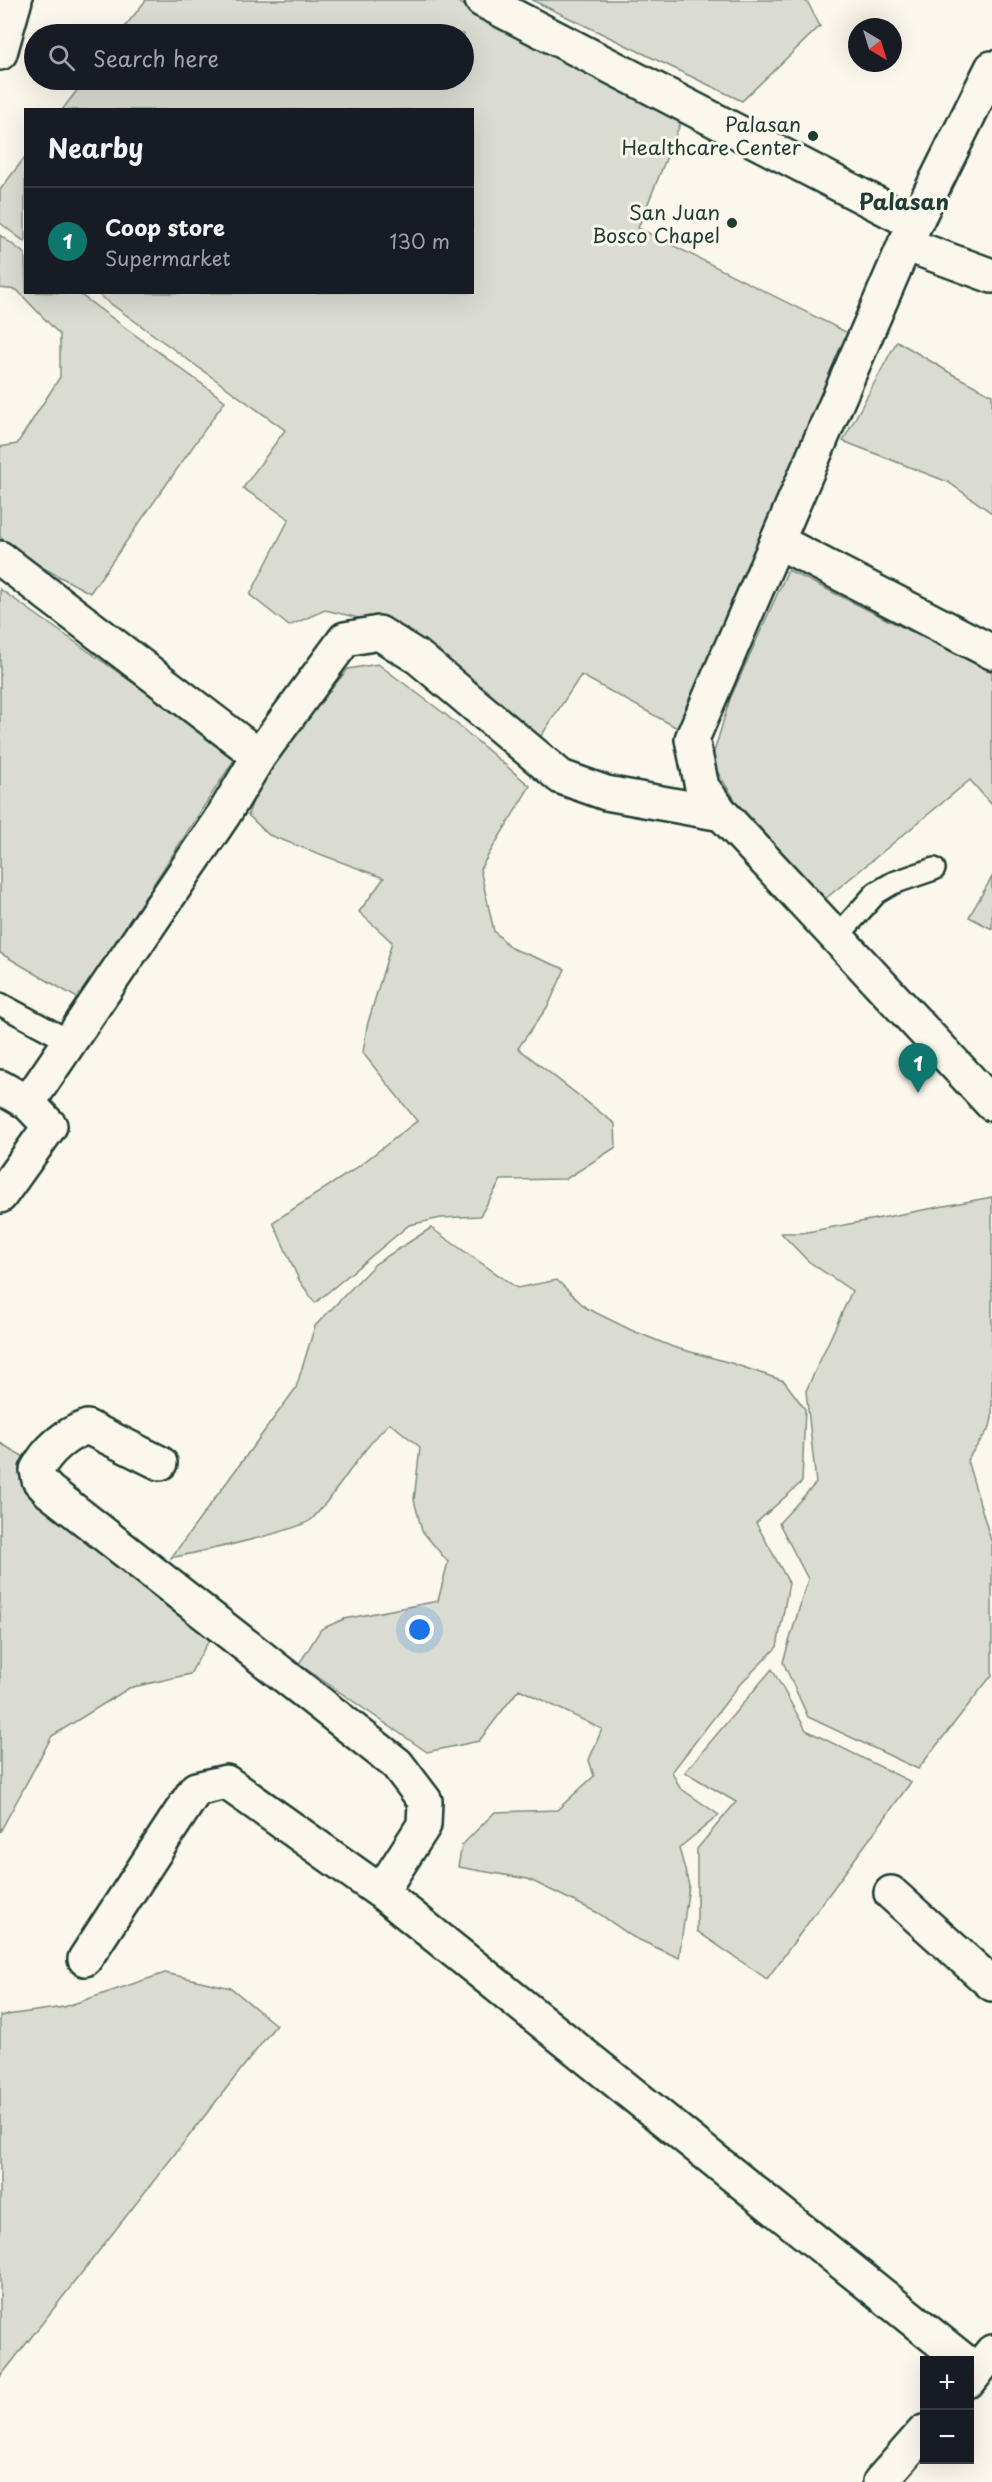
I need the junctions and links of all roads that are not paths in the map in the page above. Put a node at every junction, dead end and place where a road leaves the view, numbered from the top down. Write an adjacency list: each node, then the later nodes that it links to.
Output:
1 (15, 0): 3 (street)
2 (482, 0): 5 (street)
3 (0, 53)
4 (992, 68): 5 (street)
5 (909, 233): 6 (street); 7 (street)
6 (992, 276)
7 (777, 541): 9 (street); 11 (street)
8 (0, 558): 10 (street)
9 (992, 652)
10 (259, 756): 11 (street); 15 (street)
11 (722, 814): 13 (street)
12 (934, 869): 13 (lane)
13 (836, 938): 17 (street)
14 (0, 1004): 15 (lane)
15 (71, 1042): 16 (street)
16 (14, 1095): 18 (street)
17 (992, 1104)
18 (0, 1196)
19 (160, 1463): 20 (street)
20 (381, 1892): 22 (street); 24 (street)
21 (891, 1893): 23 (street)
22 (85, 1959)
23 (992, 1984)
24 (961, 2356)
25 (920, 2437): 26 (street)
26 (880, 2482)

